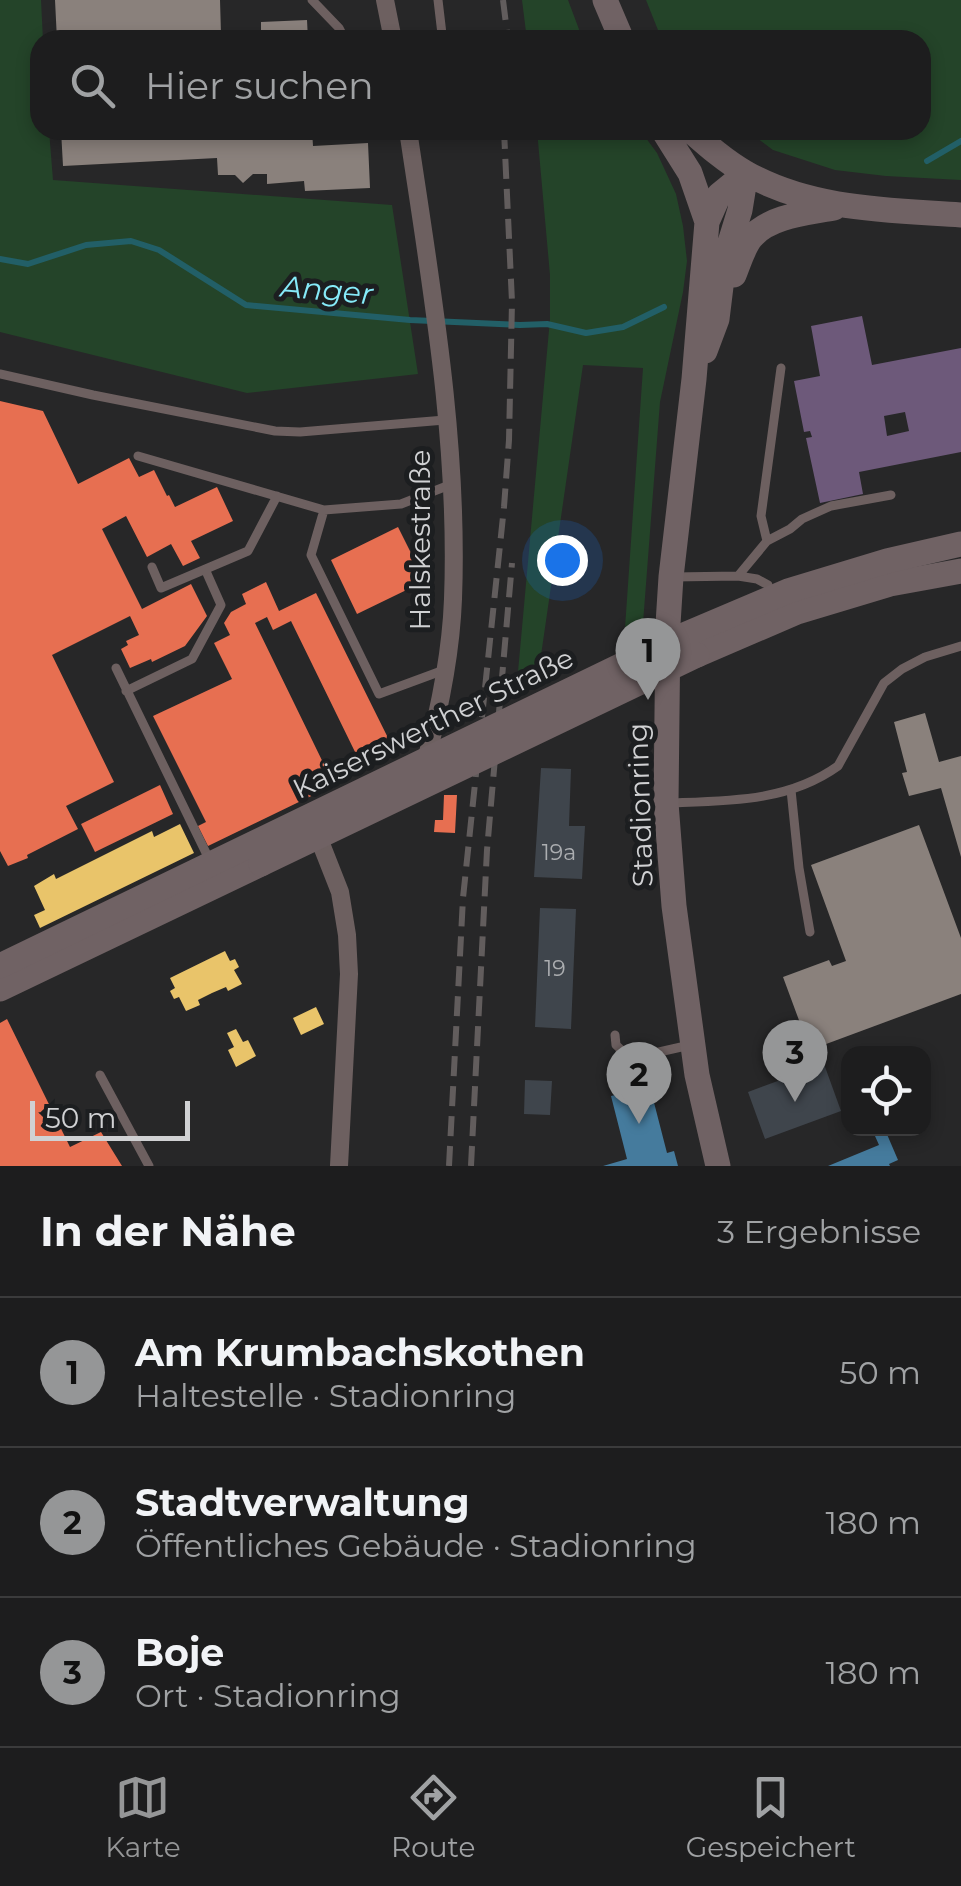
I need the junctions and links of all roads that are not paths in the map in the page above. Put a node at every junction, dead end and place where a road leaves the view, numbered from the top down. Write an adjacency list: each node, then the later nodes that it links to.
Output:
1 (312, 0): 5 (lane)
2 (385, 0): 6 (street)
3 (438, 0): 7 (lane)
4 (605, 0): 8 (main road)
5 (340, 30)
6 (391, 30)
7 (442, 30)
8 (618, 30)
9 (409, 140): 20 (street, Halskestraße)
10 (669, 140): 15 (main road)
11 (701, 140): 12 (main road)
12 (746, 173): 13 (main road); 15 (main road); 16 (main road, Stadionring)
13 (844, 206): 14 (main road); 16 (main road)
14 (961, 215)
15 (707, 222): 19 (main road, Stadionring)
16 (717, 319): 19 (main road, Stadionring)
17 (781, 368): 26 (lane)
18 (0, 374): 20 (lane)
19 (694, 379): 32 (main road, Stadionring)
20 (446, 420): 22 (street, Halskestraße)
21 (138, 456): 24 (lane)
22 (452, 484): 25 (lane); 36 (street, Halskestraße)
23 (891, 495): 26 (lane)
24 (276, 496): 25 (lane); 29 (lane)
25 (324, 510): 36 (lane)
26 (768, 541): 31 (lane)
27 (961, 544): 43 (main road, Kaiserswerther Straße, bridge)
28 (152, 567): 29 (lane)
29 (205, 569): 37 (lane)
30 (961, 570): 44 (main road, Kaiserswerther Straße, bridge)
31 (738, 576): 32 (lane); 33 (lane)
32 (670, 577): 39 (main road, Stadionring)
33 (768, 584)
34 (961, 646): 38 (lane)
35 (116, 668): 37 (lane)
36 (444, 670): 40 (street, Halskestraße)
37 (126, 691): 41 (lane)
38 (791, 790): 39 (lane); 42 (lane)
39 (666, 803): 46 (main road, Stadionring)
40 (316, 831): 41 (lane); 44 (street, Halskestraße); 49 (street)
41 (214, 868): 43 (lane)
42 (810, 932)
43 (0, 969)
44 (0, 987)
45 (616, 1035): 46 (lane)
46 (692, 1045): 50 (main road, Stadionring)
47 (100, 1075): 48 (lane)
48 (150, 1166)
49 (339, 1166)
50 (718, 1166)

